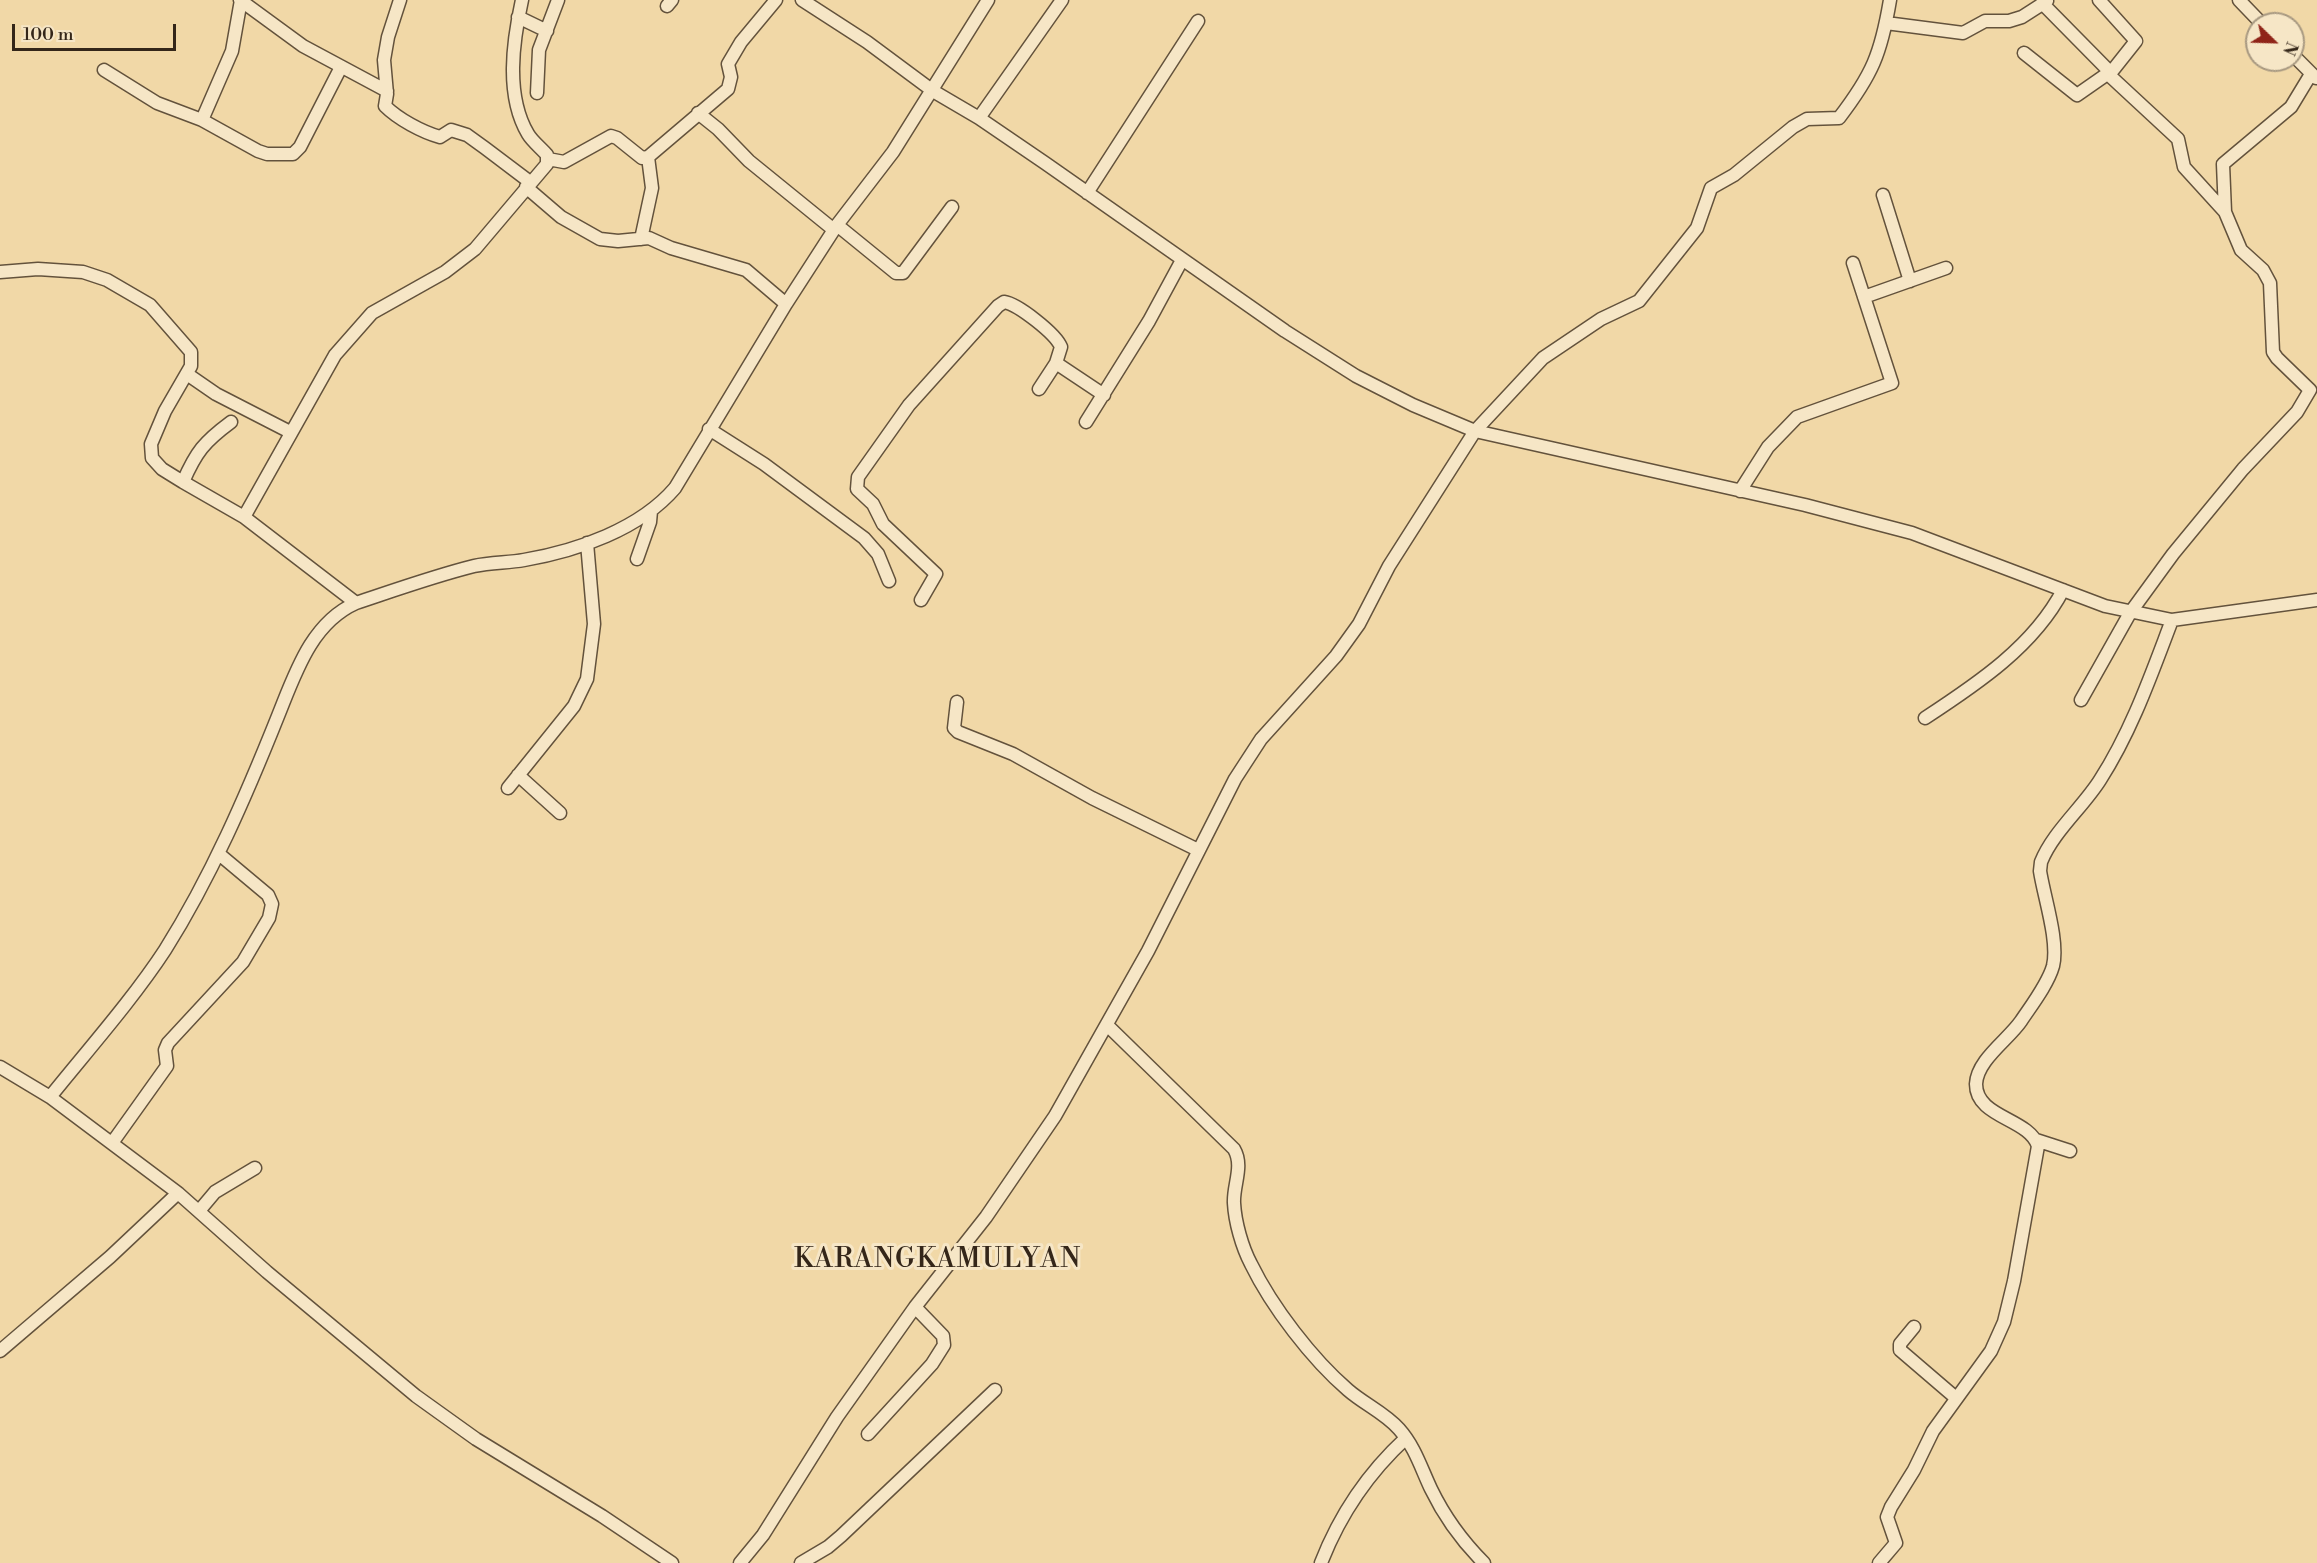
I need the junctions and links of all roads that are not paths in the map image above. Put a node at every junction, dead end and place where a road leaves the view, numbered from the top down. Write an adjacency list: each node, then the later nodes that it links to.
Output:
1 (241, 0): 19 (street); 28 (street)
2 (400, 0): 23 (street)
3 (522, 0): 14 (street)
4 (558, 0): 17 (street)
5 (776, 0): 26 (street)
6 (802, 0): 24 (street)
7 (988, 0): 24 (street)
8 (1062, 0): 27 (street)
9 (1890, 0): 16 (street)
10 (2100, 0): 21 (street)
11 (2239, 0): 13 (street)
12 (2045, 2): 16 (street); 21 (street)
13 (2250, 12)
14 (518, 17): 17 (street); 30 (street)
15 (1198, 21): 32 (street)
16 (1886, 23): 52 (street)
17 (547, 31): 25 (street)
18 (2024, 53): 21 (street)
19 (341, 67): 23 (street); 28 (street)
20 (104, 70): 28 (street)
21 (2110, 72): 35 (street)
22 (2314, 76): 35 (street)
23 (387, 90): 31 (street)
24 (933, 91): 27 (street); 36 (street)
25 (537, 93)
26 (698, 113): 29 (street); 36 (street)
27 (979, 118): 32 (street)
28 (201, 120)
29 (648, 157): 30 (street); 37 (street)
30 (548, 159): 31 (street)
31 (528, 185): 37 (street); 53 (street)
32 (1087, 193): 38 (street)
33 (1882, 195): 42 (street)
34 (952, 207): 36 (street)
35 (2225, 212): 65 (street)
36 (836, 228): 44 (street)
37 (641, 239): 44 (street)
38 (1182, 260): 48 (street); 52 (street)
39 (1853, 263): 43 (street)
40 (1946, 268): 42 (street)
41 (0, 272): 46 (street)
42 (1910, 281): 43 (street)
43 (1864, 297): 55 (street)
44 (786, 304): 51 (street)
45 (1056, 363): 47 (street); 48 (street); 62 (street)
46 (187, 374): 53 (street); 54 (street)
47 (1039, 389)
48 (1104, 395): 50 (street)
49 (231, 422): 54 (street)
50 (1086, 422)
51 (709, 429): 56 (street); 60 (street)
52 (1475, 431): 55 (street); 73 (street)
53 (290, 432): 57 (street)
54 (183, 483): 57 (street)
55 (1740, 491): 61 (street)
56 (651, 511): 58 (street); 59 (street)
57 (244, 517): 64 (street)
58 (587, 543): 64 (street); 70 (street)
59 (637, 559)
60 (889, 581)
61 (2063, 590): 65 (street); 69 (street)
62 (921, 600)
63 (2317, 600): 66 (street)
64 (356, 603): 74 (street)
65 (2130, 613): 66 (street); 67 (street)
66 (2172, 620): 78 (street)
67 (2080, 700)
68 (957, 702): 73 (street)
69 (1925, 718)
70 (518, 775): 71 (street); 72 (street)
71 (508, 788)
72 (560, 813)
73 (1198, 850): 75 (street)
74 (219, 854): 77 (street); 79 (street)
75 (1107, 1025): 84 (street); 90 (street)
76 (0, 1067): 77 (street)
77 (50, 1097): 79 (street)
78 (2036, 1140): 80 (street); 88 (street)
79 (112, 1143): 82 (street)
80 (2070, 1151)
81 (255, 1168): 83 (street)
82 (178, 1193): 83 (street); 86 (street)
83 (199, 1211): 91 (street)
84 (915, 1307): 89 (street); 92 (street)
85 (1914, 1328): 88 (street)
86 (0, 1351)
87 (995, 1390): 93 (street)
88 (1956, 1398): 96 (street)
89 (868, 1434)
90 (1406, 1438): 94 (street); 95 (street)
91 (670, 1562)
92 (740, 1563)
93 (801, 1563)
94 (1321, 1563)
95 (1484, 1563)
96 (1879, 1563)

